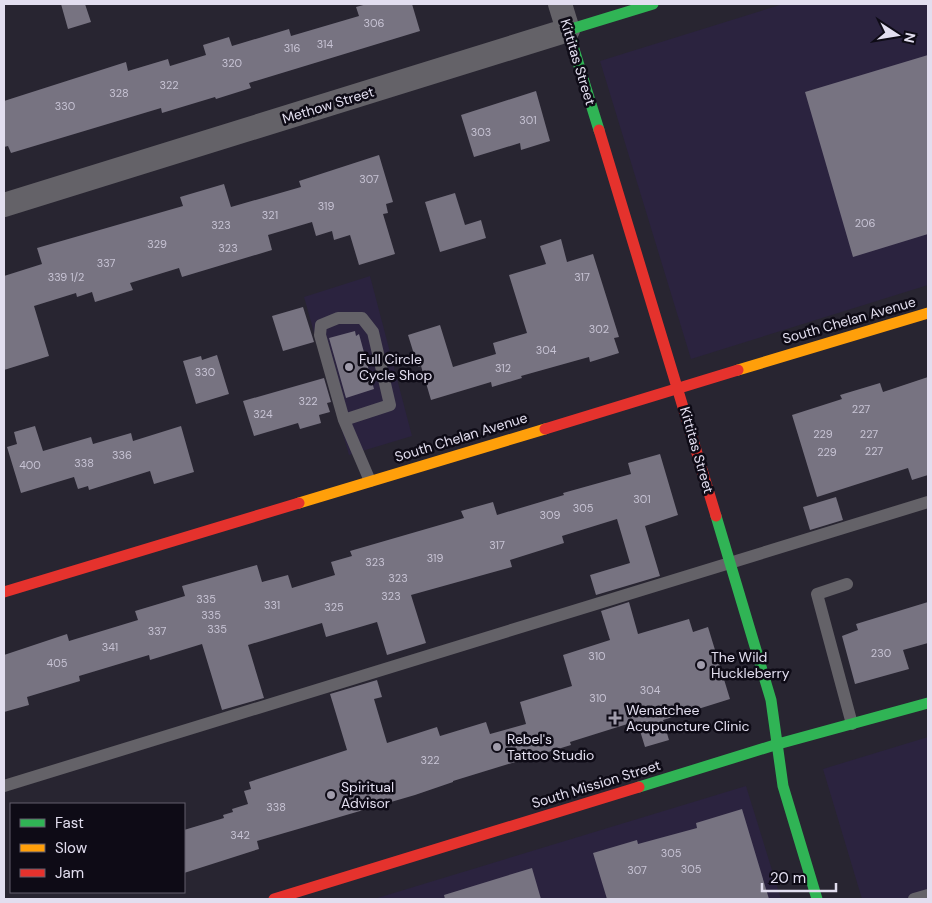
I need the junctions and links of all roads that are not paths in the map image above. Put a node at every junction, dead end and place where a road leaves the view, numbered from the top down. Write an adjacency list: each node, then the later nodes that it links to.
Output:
1 (560, 4): 3 (street, Kittitas Street)
2 (653, 4): 3 (main road, Methow Street)
3 (568, 30): 4 (street, Methow Street); 6 (main road, Kittitas Street)
4 (4, 206)
5 (928, 312): 6 (main road, South Chelan Avenue)
6 (678, 387): 8 (main road, South Chelan Avenue); 10 (main road, Kittitas Street)
7 (344, 420): 7 (lane); 8 (lane)
8 (370, 481): 12 (main road, South Chelan Avenue)
9 (928, 502): 10 (lane)
10 (730, 562): 15 (main road, Kittitas Street); 16 (lane)
11 (847, 584): 14 (lane)
12 (4, 592)
13 (928, 703): 14 (main road, South Mission Street)
14 (852, 724): 15 (main road, South Mission Street)
15 (778, 744): 18 (main road, South Mission Street); 19 (main road, Kittitas Street)
16 (4, 786)
17 (928, 895): 20 (lane)
18 (274, 899)
19 (817, 899)
20 (914, 899)

